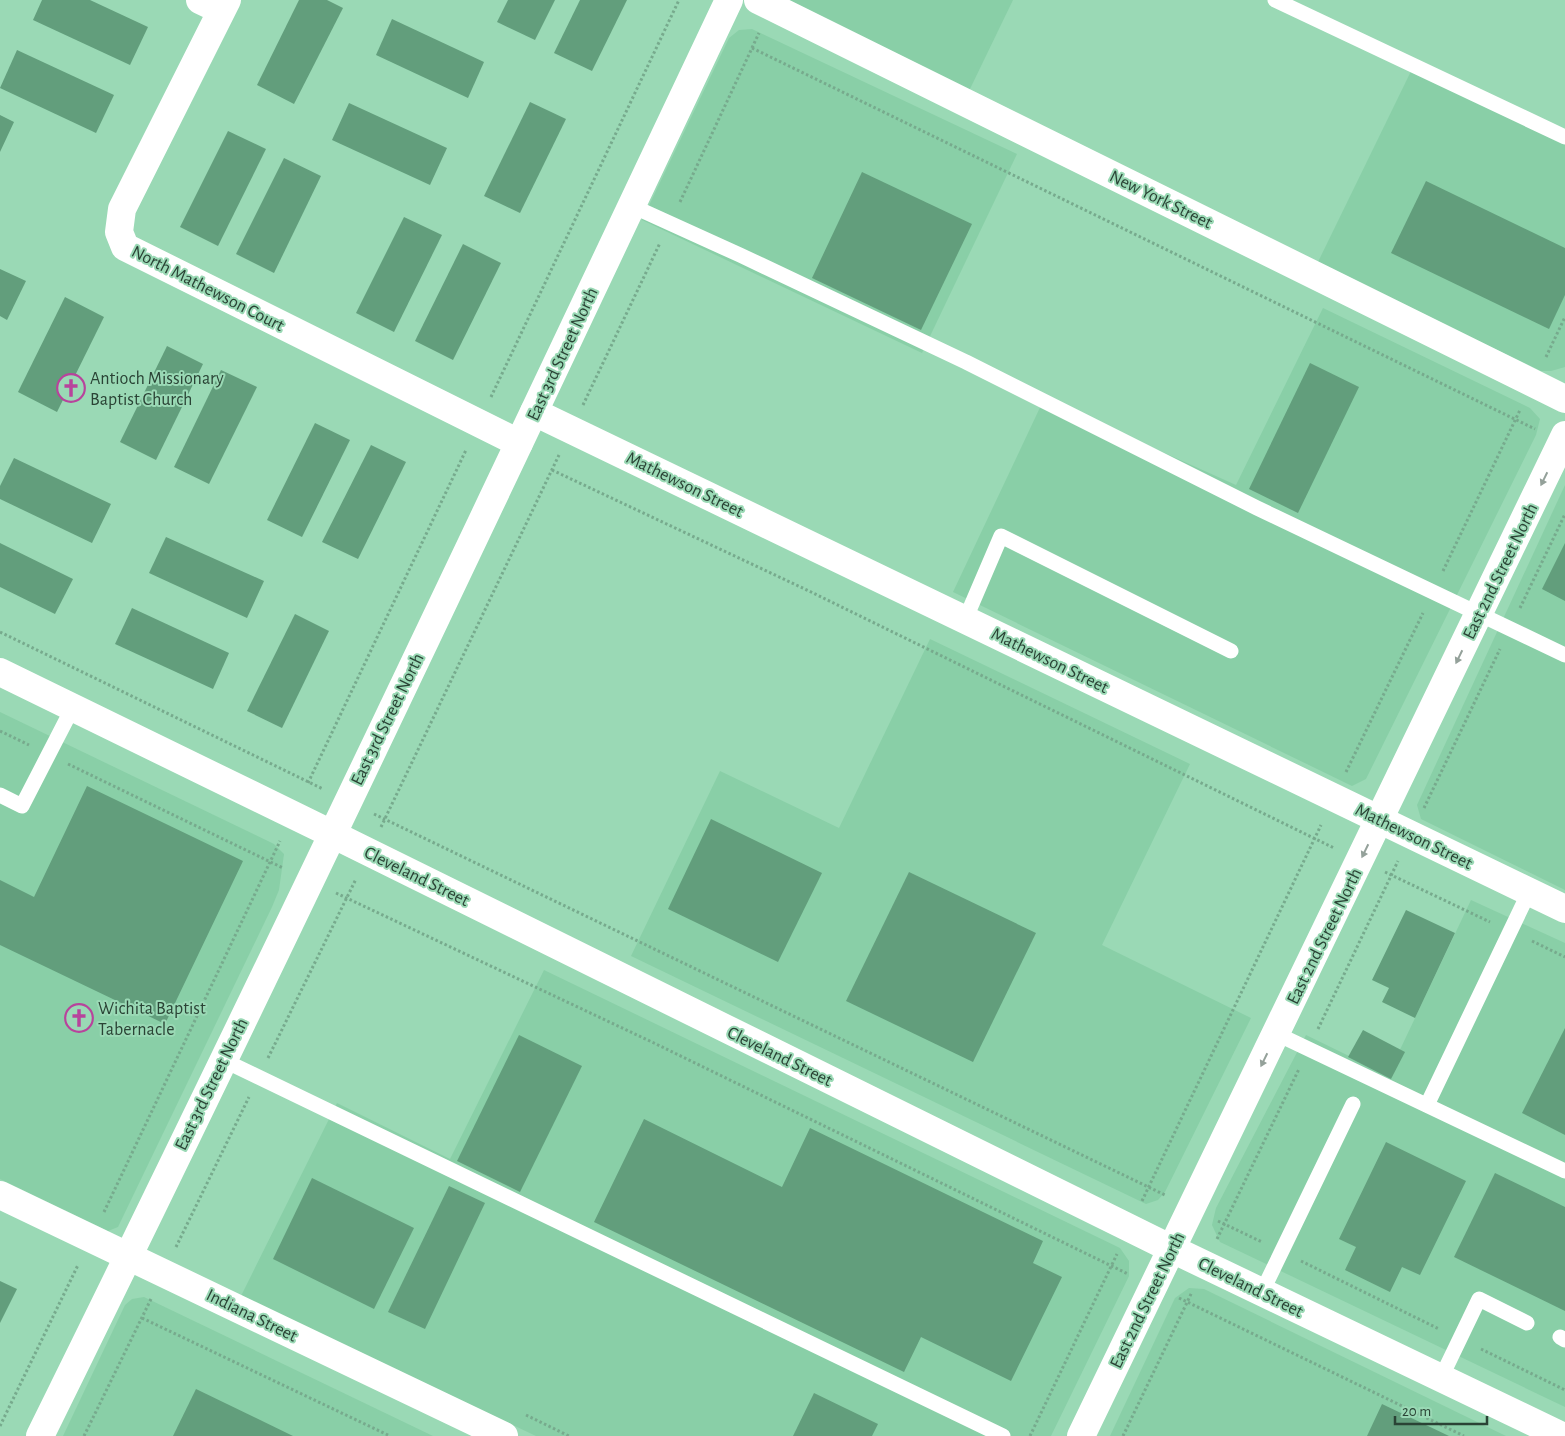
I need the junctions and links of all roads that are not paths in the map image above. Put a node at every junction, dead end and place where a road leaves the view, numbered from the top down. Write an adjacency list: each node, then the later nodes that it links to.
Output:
1 (729, 0): 6 (street, East 3rd Street North)
2 (1275, 0): 5 (lane)
3 (216, 3): 10 (street, North Mathewson Court)
4 (765, 3): 7 (street, New York Street)
5 (1565, 137)
6 (632, 206): 8 (street, East 3rd Street North); 11 (lane)
7 (1565, 399)
8 (534, 412): 10 (street, East 3rd Street North); 12 (street, Mathewson Street)
9 (1563, 438): 11 (street, East 2nd Street North, one-way to 11)
10 (519, 443): 19 (street, East 3rd Street North)
11 (1480, 613): 14 (lane); 18 (street, East 2nd Street North, one-way to 18)
12 (965, 620): 13 (lane); 18 (street, Mathewson Street)
13 (1231, 651)
14 (1565, 655)
15 (0, 672): 16 (street, Cleveland Street)
16 (73, 707): 17 (lane); 19 (street, Cleveland Street)
17 (0, 795)
18 (1380, 820): 20 (street, Mathewson Street); 22 (street, East 2nd Street North, one-way to 22)
19 (332, 834): 23 (street, East 3rd Street North); 28 (street, Cleveland Street)
20 (1529, 892): 21 (street, Mathewson Street); 25 (lane)
21 (1565, 909)
22 (1277, 1034): 25 (lane); 28 (street, East 2nd Street North, one-way to 28)
23 (223, 1060): 29 (street, East 3rd Street North); 36 (lane)
24 (1353, 1104): 30 (lane)
25 (1427, 1105): 26 (lane)
26 (1565, 1171)
27 (0, 1195): 29 (street, Indiana Street)
28 (1172, 1250): 30 (street, Cleveland Street); 37 (street, East 2nd Street North)
29 (129, 1256): 34 (street, East 3rd Street North); 35 (street, Indiana Street)
30 (1262, 1292): 32 (street, Cleveland Street)
31 (1527, 1323): 32 (lane)
32 (1441, 1378): 33 (street, Cleveland Street)
33 (1562, 1432)
34 (40, 1436)
35 (504, 1436)
36 (1003, 1436)
37 (1081, 1436)

